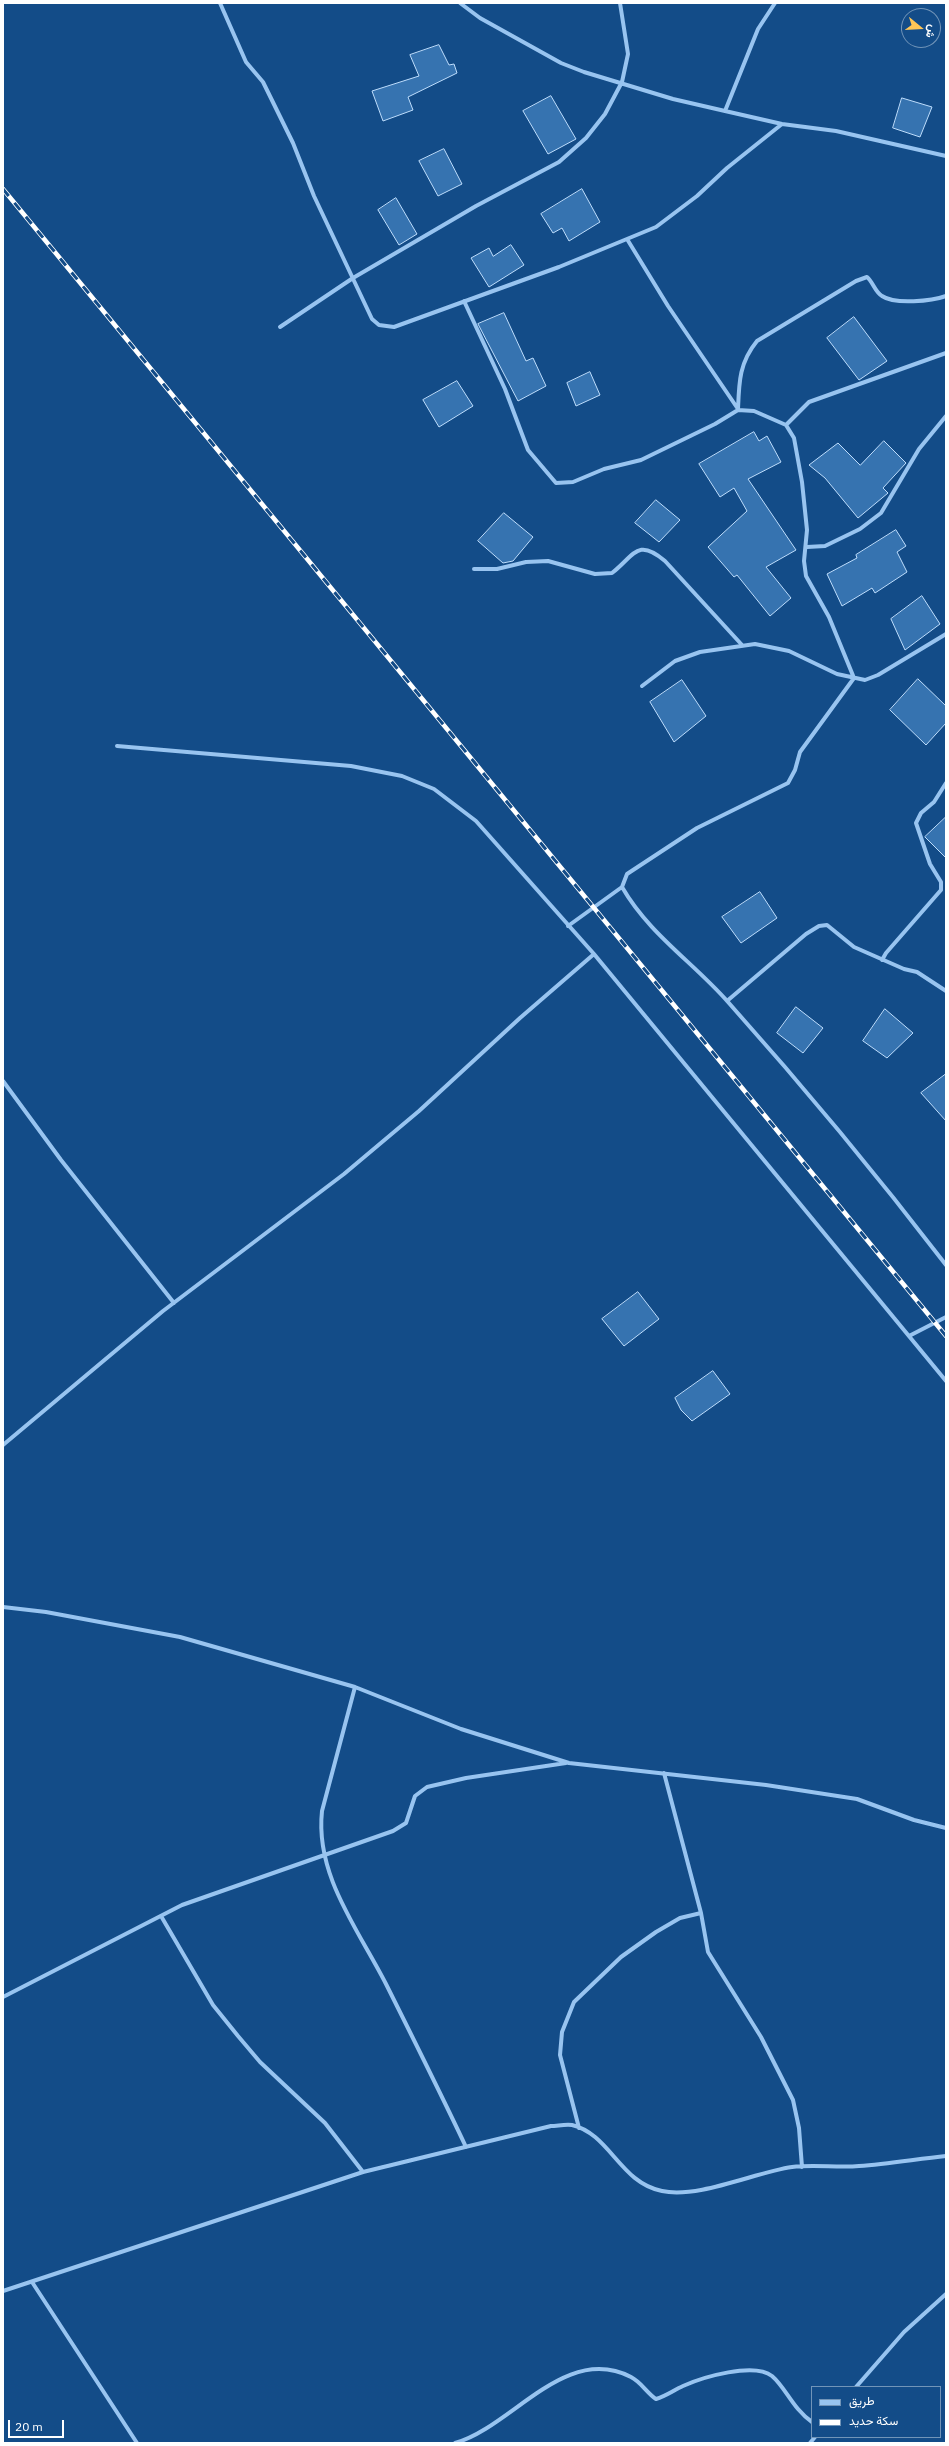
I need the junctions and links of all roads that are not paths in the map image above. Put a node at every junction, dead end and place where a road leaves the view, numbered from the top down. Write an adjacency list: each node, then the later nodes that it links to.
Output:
1 (220, 3): 10 (street)
2 (460, 3): 5 (street)
3 (620, 3): 5 (street)
4 (775, 3): 6 (street)
5 (622, 82): 6 (street); 10 (street)
6 (724, 111): 7 (street)
7 (782, 124): 8 (street); 9 (street)
8 (946, 156)
9 (627, 240): 12 (street); 15 (street)
10 (353, 278): 12 (street); 13 (street)
11 (946, 296): 15 (street)
12 (464, 301): 15 (street)
13 (280, 327)
14 (946, 353): 17 (street)
15 (738, 410): 17 (street)
16 (946, 416): 18 (street)
17 (786, 425): 18 (street)
18 (807, 548): 22 (street)
19 (474, 569): 21 (street)
20 (946, 634): 22 (street)
21 (742, 645): 22 (street); 23 (street)
22 (854, 678): 26 (street)
23 (642, 686)
24 (117, 746): 27 (street)
25 (946, 784): 29 (street)
26 (622, 887): 27 (street); 31 (street)
27 (568, 926): 28 (street)
28 (594, 954): 34 (street); 36 (street)
29 (882, 960): 30 (street); 31 (street)
30 (946, 991)
31 (727, 1001): 33 (street)
32 (3, 1081): 34 (street)
33 (946, 1265)
34 (174, 1303): 38 (street)
35 (946, 1317): 36 (street)
36 (909, 1336): 37 (street)
37 (946, 1381)
38 (3, 1446)
39 (3, 1607): 40 (street)
40 (355, 1687): 41 (street); 44 (street)
41 (569, 1762): 42 (street); 44 (street)
42 (664, 1773): 43 (street); 45 (street)
43 (946, 1828)
44 (325, 1854): 46 (street); 49 (street)
45 (702, 1913): 48 (street); 51 (street)
46 (161, 1916): 47 (street); 52 (street)
47 (3, 1997)
48 (579, 2128): 49 (street); 51 (street)
49 (466, 2147): 52 (street)
50 (946, 2156): 51 (street)
51 (802, 2167)
52 (363, 2172): 53 (street)
53 (32, 2282): 54 (street); 58 (street)
54 (3, 2291)
55 (946, 2294): 56 (street)
56 (857, 2386)
57 (811, 2421): 59 (street)
58 (137, 2443)
59 (455, 2443)

